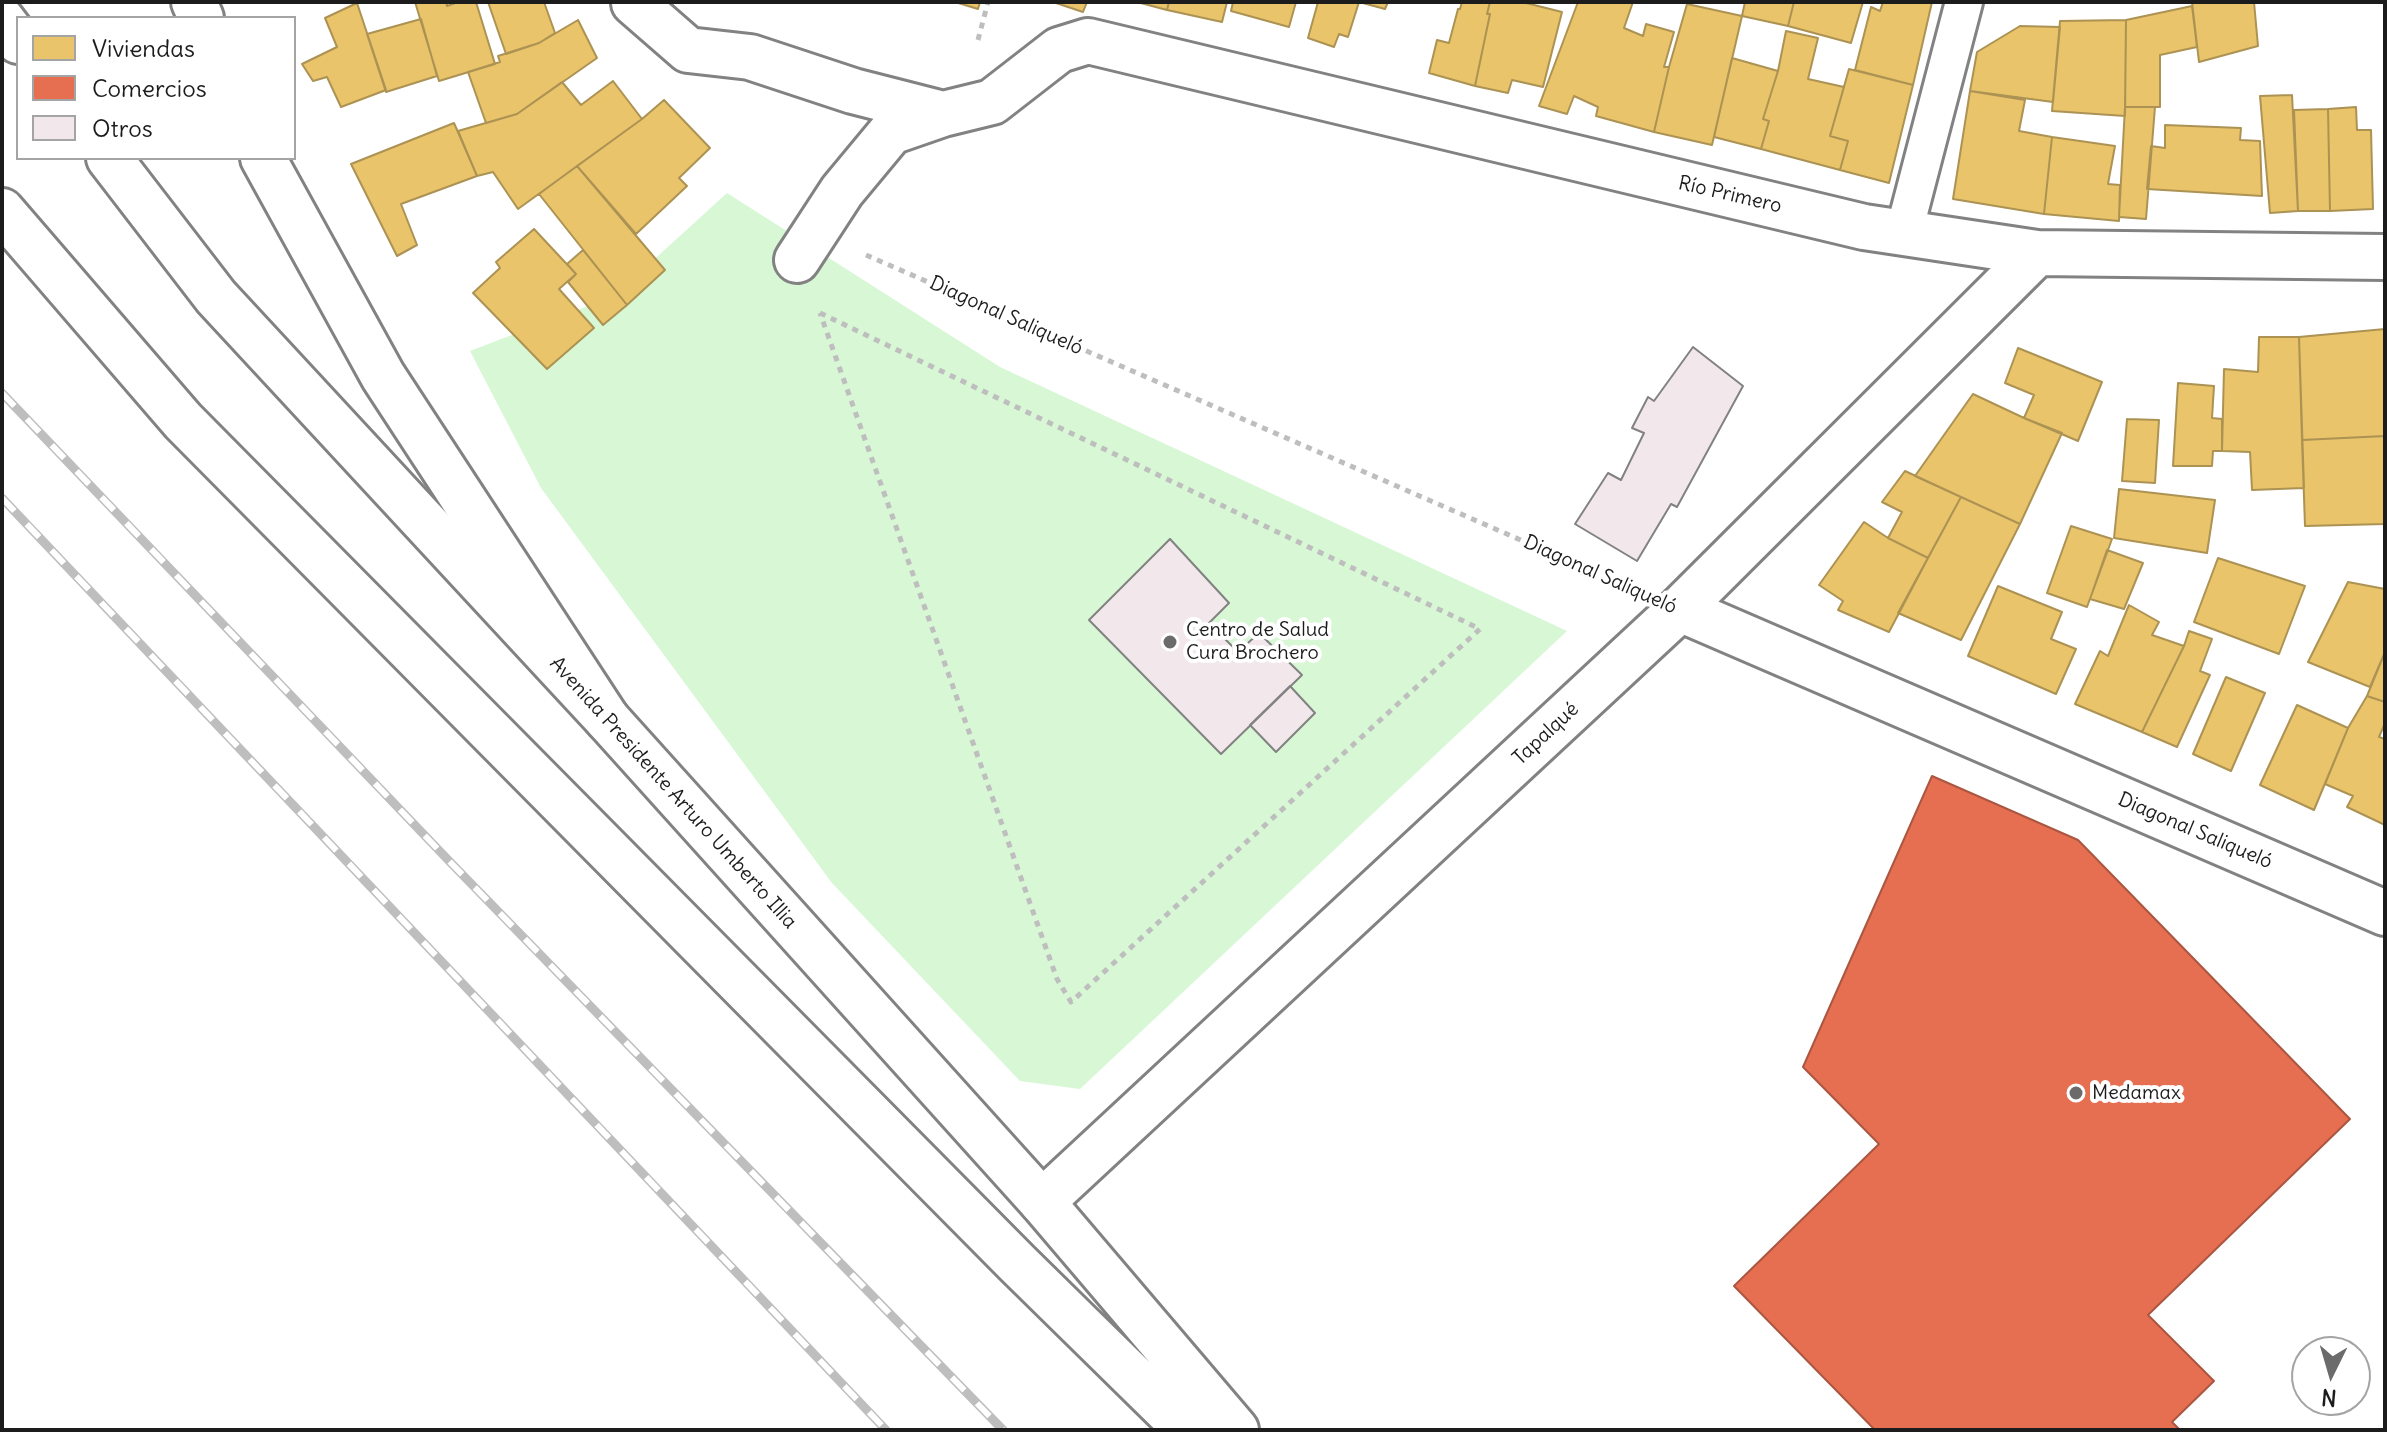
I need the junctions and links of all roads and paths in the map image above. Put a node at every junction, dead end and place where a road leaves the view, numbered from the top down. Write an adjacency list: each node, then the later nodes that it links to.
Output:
1 (1964, 2): 9 (lane)
2 (634, 3): 5 (main road)
3 (2, 20): 4 (main road)
4 (16, 38)
5 (943, 114): 9 (main road, Río Primero); 10 (main road)
6 (111, 160): 14 (main road, Avenida Presidente Arturo Umberto Illia)
7 (264, 160): 14 (main road)
8 (2, 211): 18 (main road)
9 (1904, 232): 11 (main road, Río Primero)
10 (808, 244): 13 (path, Diagonal Saliqueló)
11 (2037, 253): 12 (main road, Río Primero); 13 (main road, Tapalqué)
12 (2385, 257)
13 (1680, 609): 15 (main road, Diagonal Saliqueló); 17 (main road, Tapalqué)
14 (607, 719): 17 (main road, Avenida Presidente Arturo Umberto Illia)
15 (2385, 913)
16 (1071, 1002): 16 (path)
17 (1042, 1202): 19 (main road, Avenida Presidente Arturo Umberto Illia)
18 (1187, 1430)
19 (1236, 1430)

